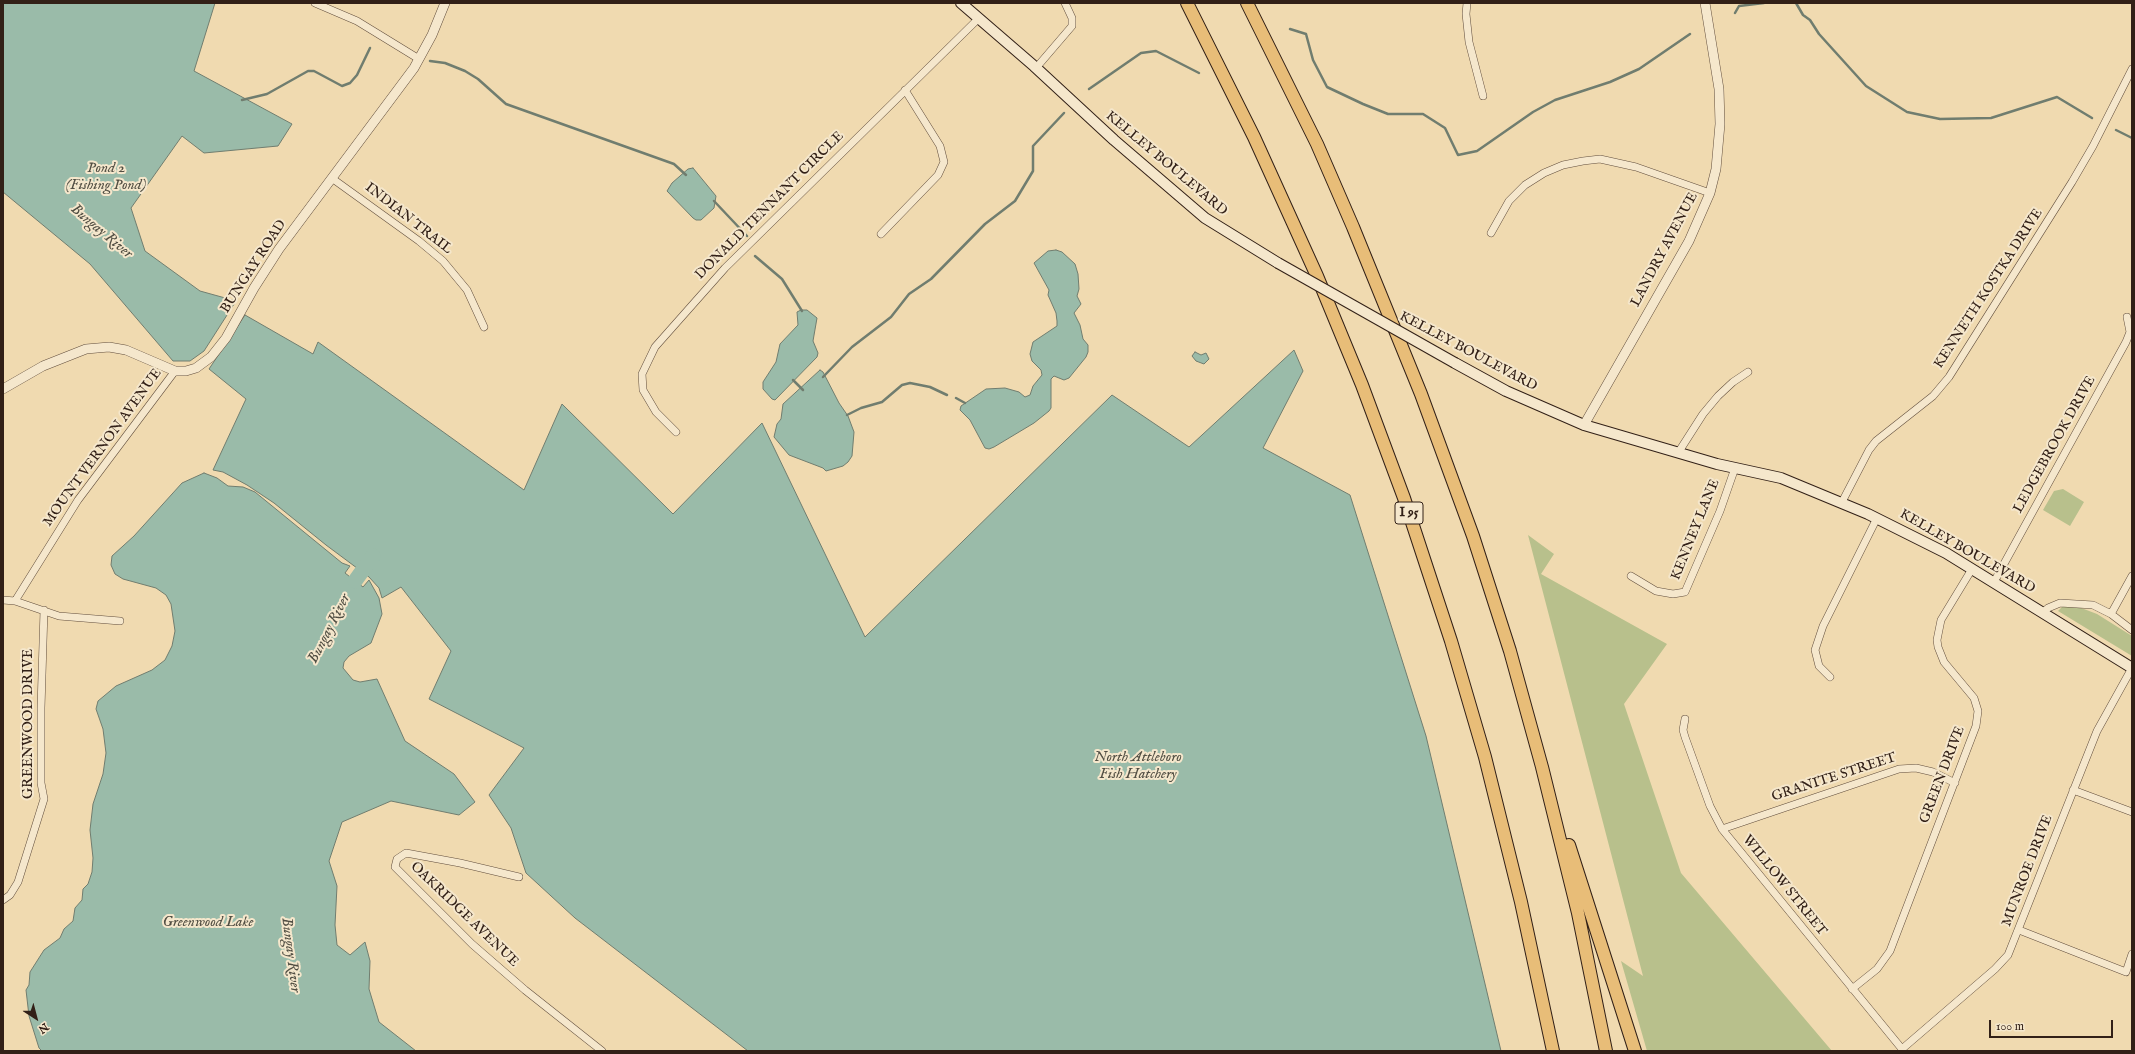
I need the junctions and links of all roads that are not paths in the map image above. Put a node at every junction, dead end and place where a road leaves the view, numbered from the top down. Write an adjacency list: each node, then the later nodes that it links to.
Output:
1 (315, 3): 10 (street)
2 (445, 3): 10 (street, BUNGAY ROAD)
3 (962, 3): 9 (main road, KELLEY BOULEVARD)
4 (1065, 3): 11 (street)
5 (1187, 3): 56 (highway, I 95)
6 (1247, 3): 44 (highway)
7 (1467, 3): 14 (street)
8 (1705, 3): 16 (street, LANDRY AVENUE)
9 (979, 18): 11 (main road, KELLEY BOULEVARD); 13 (street, DONALD TENNANT CIRCLE)
10 (419, 59): 15 (street, BUNGAY ROAD)
11 (1036, 68): 24 (main road, KELLEY BOULEVARD, bridge)
12 (2132, 69): 28 (street, KENNETH KOSTKA DRIVE)
13 (905, 90): 18 (street); 25 (street, DONALD TENNANT CIRCLE)
14 (1483, 96)
15 (332, 179): 20 (street, INDIAN TRAIL); 21 (street, BUNGAY ROAD)
16 (1710, 193): 17 (street); 24 (street, LANDRY AVENUE)
17 (1491, 233)
18 (881, 234)
19 (2127, 317): 33 (street, LEDGEBROOK DRIVE)
20 (484, 328)
21 (176, 371): 23 (street); 35 (street, MOUNT VERNON AVENUE)
22 (1748, 372): 26 (street)
23 (3, 389)
24 (1584, 424): 26 (main road, KELLEY BOULEVARD)
25 (676, 432)
26 (1678, 453): 27 (main road, KELLEY BOULEVARD)
27 (1734, 468): 28 (main road, KELLEY BOULEVARD); 31 (street, KENNEY LANE)
28 (1842, 502): 29 (main road, KELLEY BOULEVARD)
29 (1877, 518): 30 (main road, KELLEY BOULEVARD); 42 (street)
30 (1972, 569): 33 (main road, KELLEY BOULEVARD); 45 (street, GREEN DRIVE)
31 (1631, 576)
32 (2132, 576): 38 (street)
33 (1994, 582): 37 (main road, KELLEY BOULEVARD)
34 (3, 600): 35 (street)
35 (15, 601): 36 (street)
36 (44, 610): 39 (street); 50 (street, GREENWOOD DRIVE)
37 (2042, 613): 38 (street); 41 (main road, KELLEY BOULEVARD)
38 (2111, 614): 40 (street)
39 (120, 621)
40 (2132, 630)
41 (2132, 668): 46 (street, MUNROE DRIVE)
42 (1830, 677)
43 (1685, 719): 48 (street, WILLOW STREET)
44 (1535, 738): 57 (highway); 58 (highway)
45 (1955, 783): 48 (street, GRANITE STREET); 53 (street, GREEN DRIVE)
46 (2073, 790): 47 (street); 51 (street, MUNROE DRIVE)
47 (2132, 812)
48 (1722, 829): 53 (street, WILLOW STREET)
49 (519, 877): 55 (street, OAKRIDGE AVENUE)
50 (3, 900)
51 (2019, 930): 52 (street); 54 (street, MUNROE DRIVE)
52 (2132, 954)
53 (1852, 989): 54 (street, WILLOW STREET)
54 (1902, 1049)
55 (602, 1051)
56 (1553, 1051)
57 (1606, 1051)
58 (1635, 1051)

